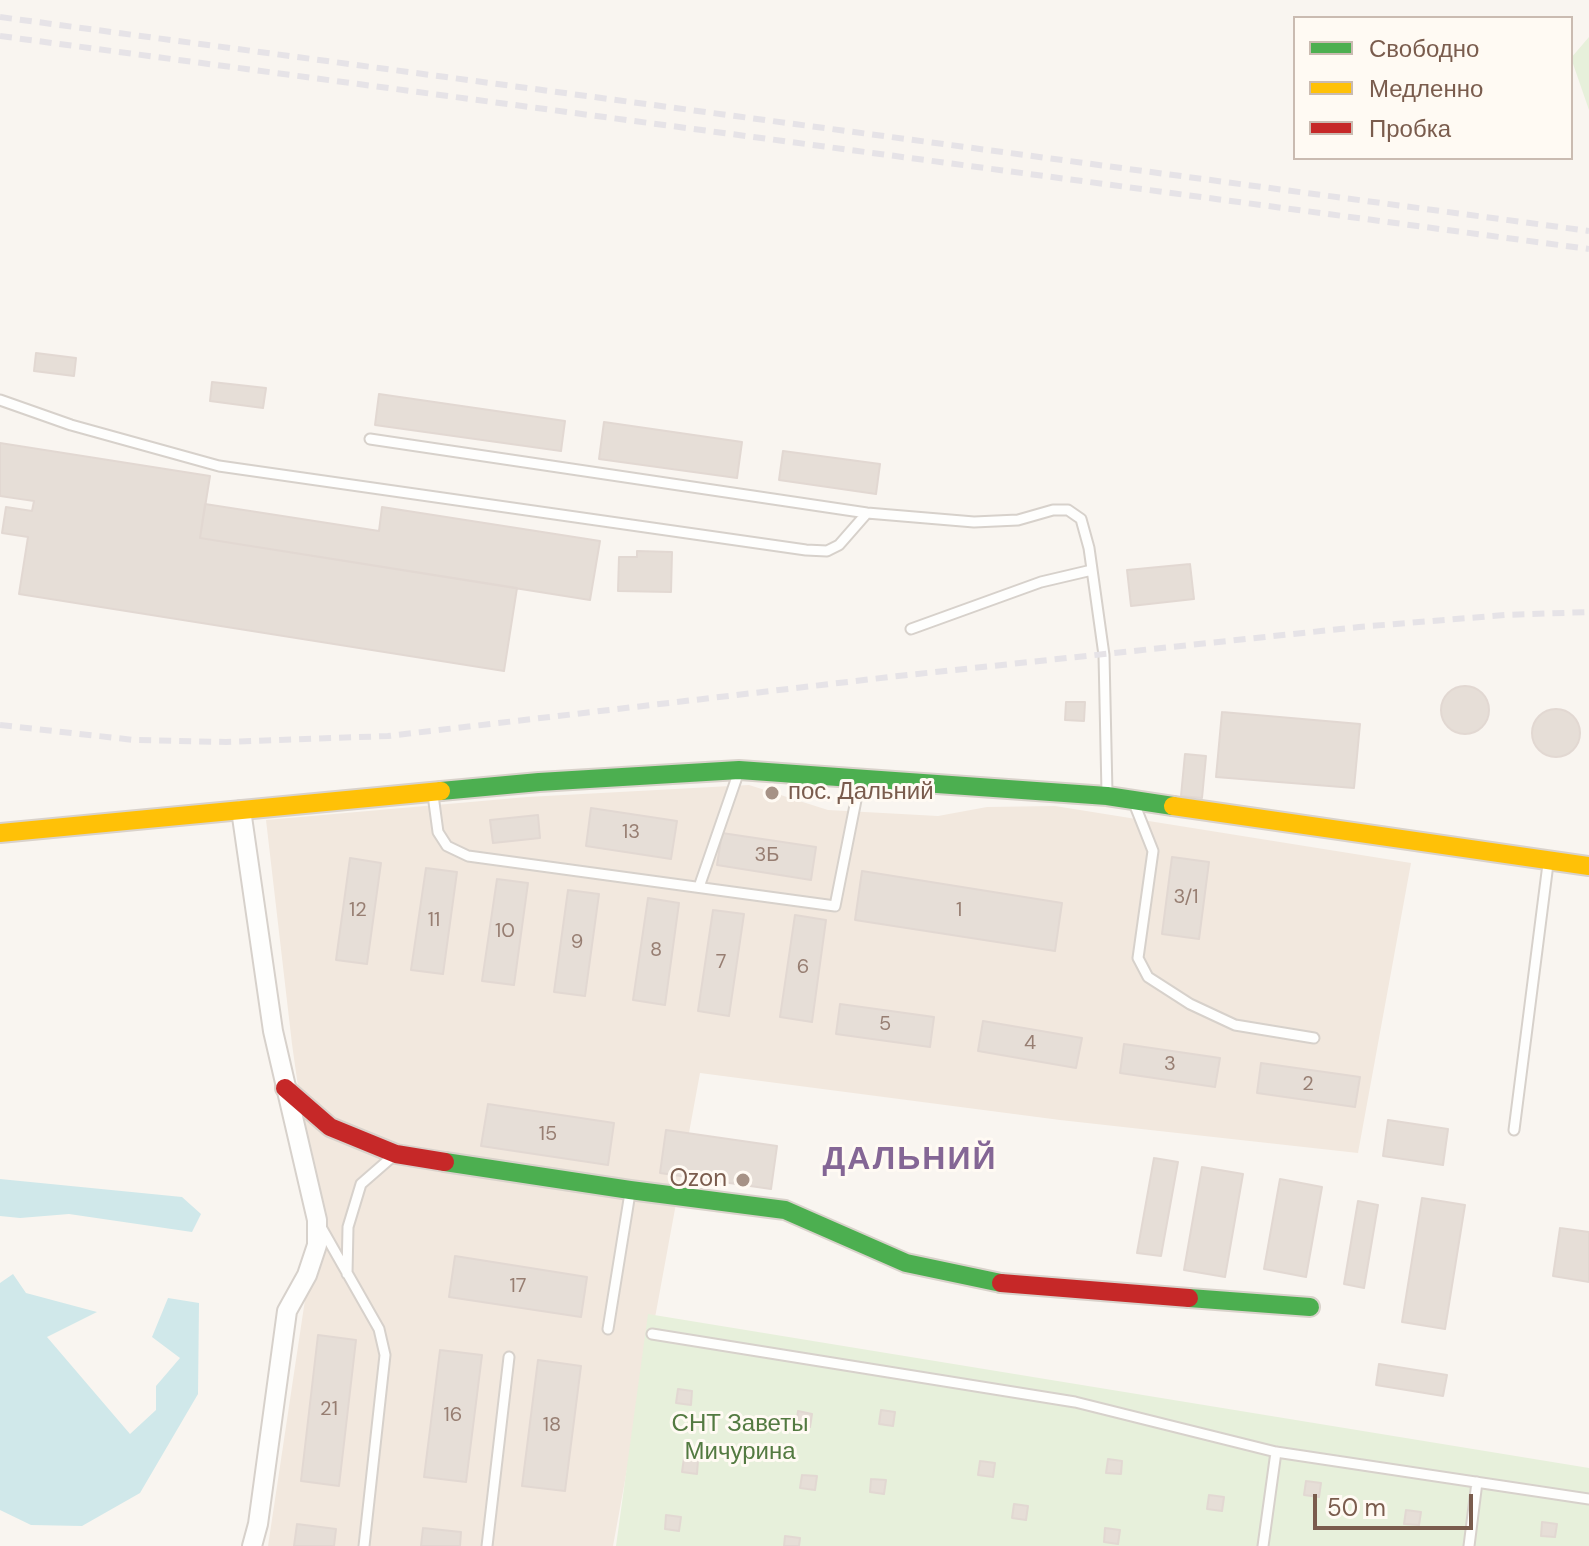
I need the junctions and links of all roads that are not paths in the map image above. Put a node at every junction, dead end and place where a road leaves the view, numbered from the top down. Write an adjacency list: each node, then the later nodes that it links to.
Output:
1 (0, 400): 3 (lane)
2 (370, 439): 3 (lane)
3 (867, 513): 4 (lane)
4 (1092, 570): 5 (lane); 9 (lane)
5 (911, 629)
6 (739, 770): 7 (street); 8 (street); 15 (lane)
7 (860, 780): 9 (street); 15 (lane)
8 (433, 792): 11 (street); 15 (lane)
9 (1107, 796): 10 (street)
10 (1133, 800): 13 (street); 16 (lane)
11 (241, 810): 12 (street); 17 (street)
12 (0, 833)
13 (1549, 860): 14 (street); 18 (lane)
14 (1589, 866)
15 (699, 887)
16 (1314, 1038)
17 (285, 1088): 19 (street); 21 (street)
18 (1514, 1130)
19 (396, 1154): 20 (street); 22 (lane)
20 (630, 1190): 23 (street); 24 (lane)
21 (317, 1220): 22 (lane); 30 (street)
22 (347, 1274): 31 (lane)
23 (1310, 1307)
24 (608, 1329)
25 (652, 1334): 27 (lane)
26 (509, 1357): 32 (lane)
27 (1276, 1452): 28 (lane); 33 (lane)
28 (1477, 1482): 29 (lane); 34 (lane)
29 (1589, 1499)
30 (252, 1546)
31 (364, 1546)
32 (487, 1546)
33 (1263, 1546)
34 (1469, 1546)

